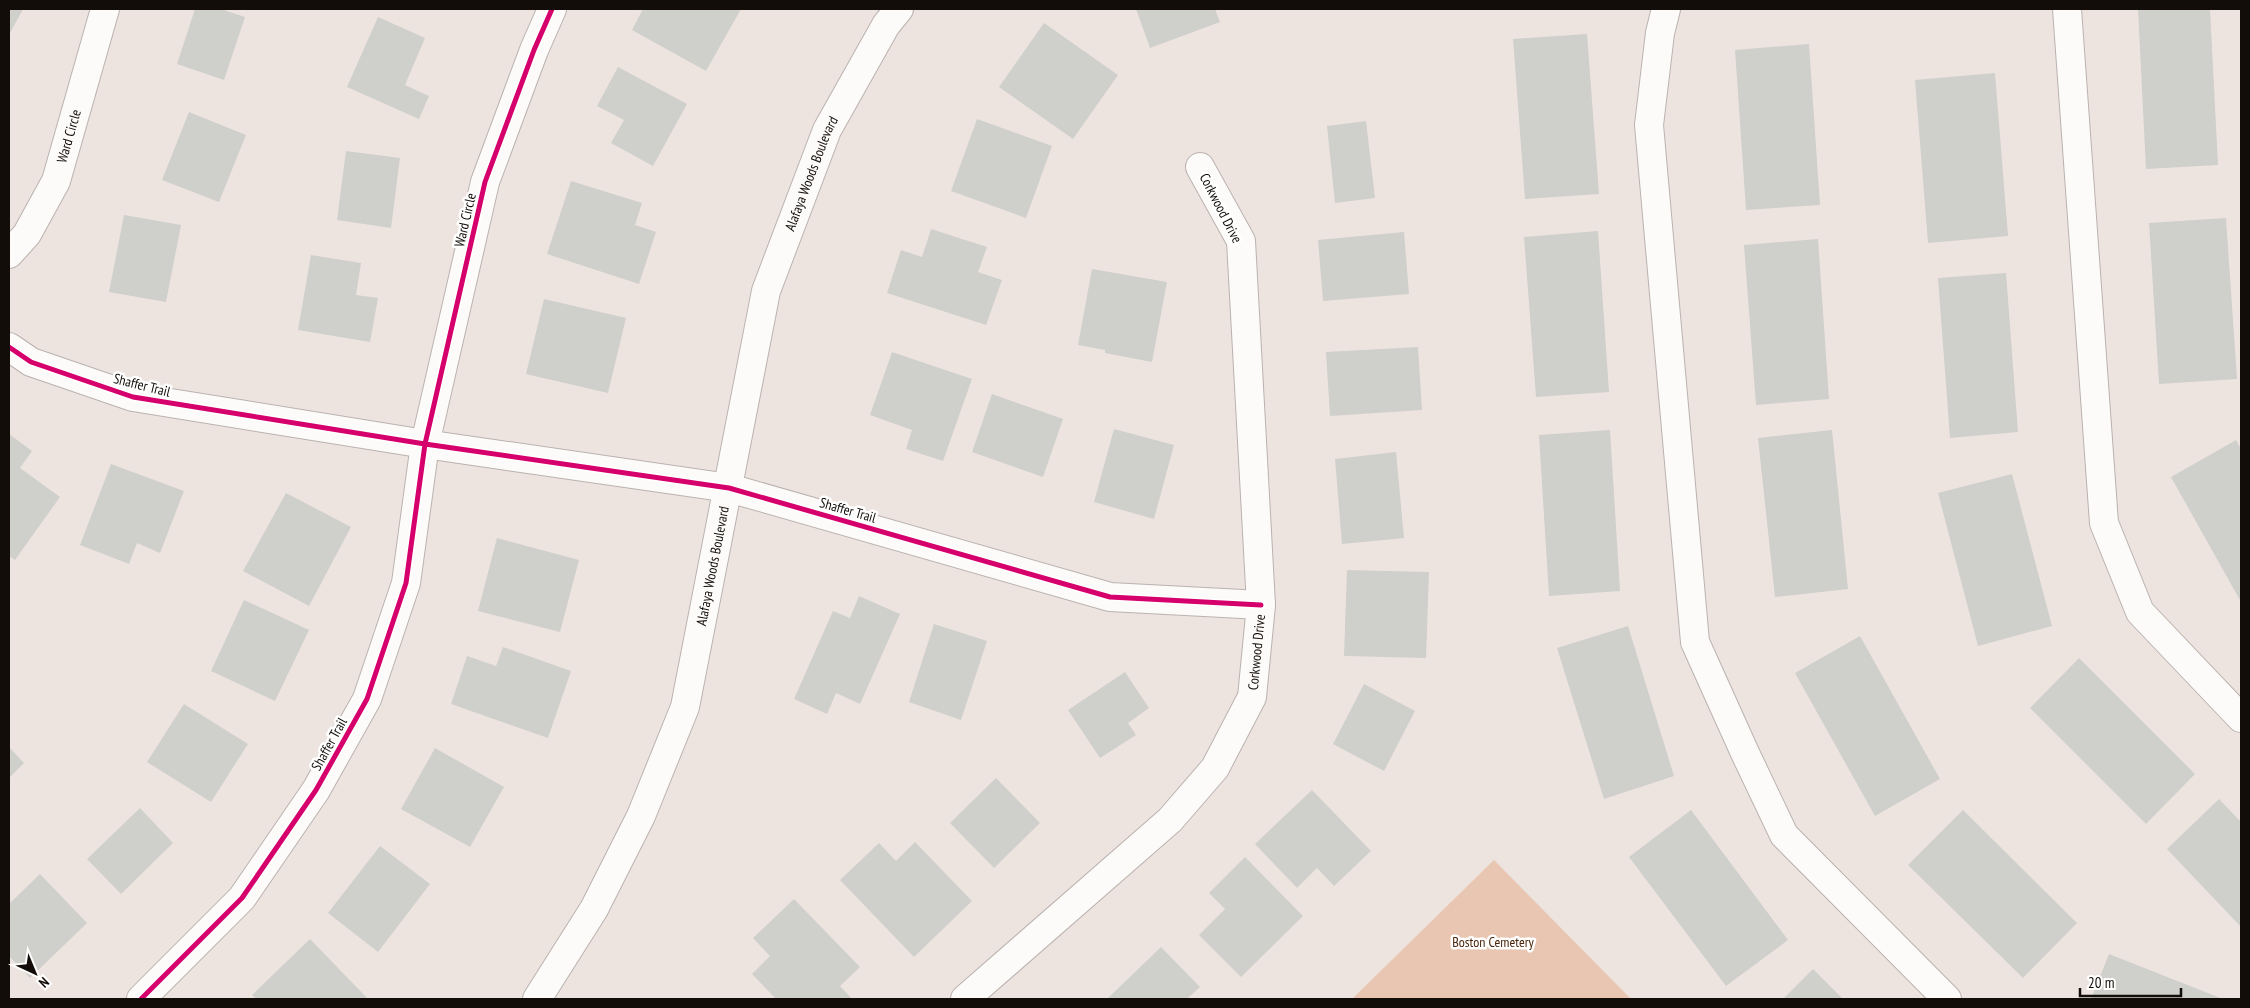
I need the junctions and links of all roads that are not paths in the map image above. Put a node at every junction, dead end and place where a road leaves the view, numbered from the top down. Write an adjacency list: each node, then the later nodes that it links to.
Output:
1 (105, 9): 7 (street, Ward Circle)
2 (552, 9): 9 (street, Ward Circle)
3 (899, 9): 10 (street, Alafaya Woods Boulevard)
4 (1666, 9): 16 (street)
5 (2067, 9): 12 (street)
6 (1200, 167): 11 (street, Corkwood Drive)
7 (9, 254)
8 (9, 347): 9 (street, Shaffer Trail)
9 (425, 444): 10 (street, Shaffer Trail); 13 (street, Shaffer Trail)
10 (729, 488): 11 (street, Shaffer Trail); 14 (street, Alafaya Woods Boulevard)
11 (1261, 605): 15 (street, Corkwood Drive)
12 (2241, 718)
13 (141, 999)
14 (537, 999)
15 (965, 999)
16 (1948, 999)

